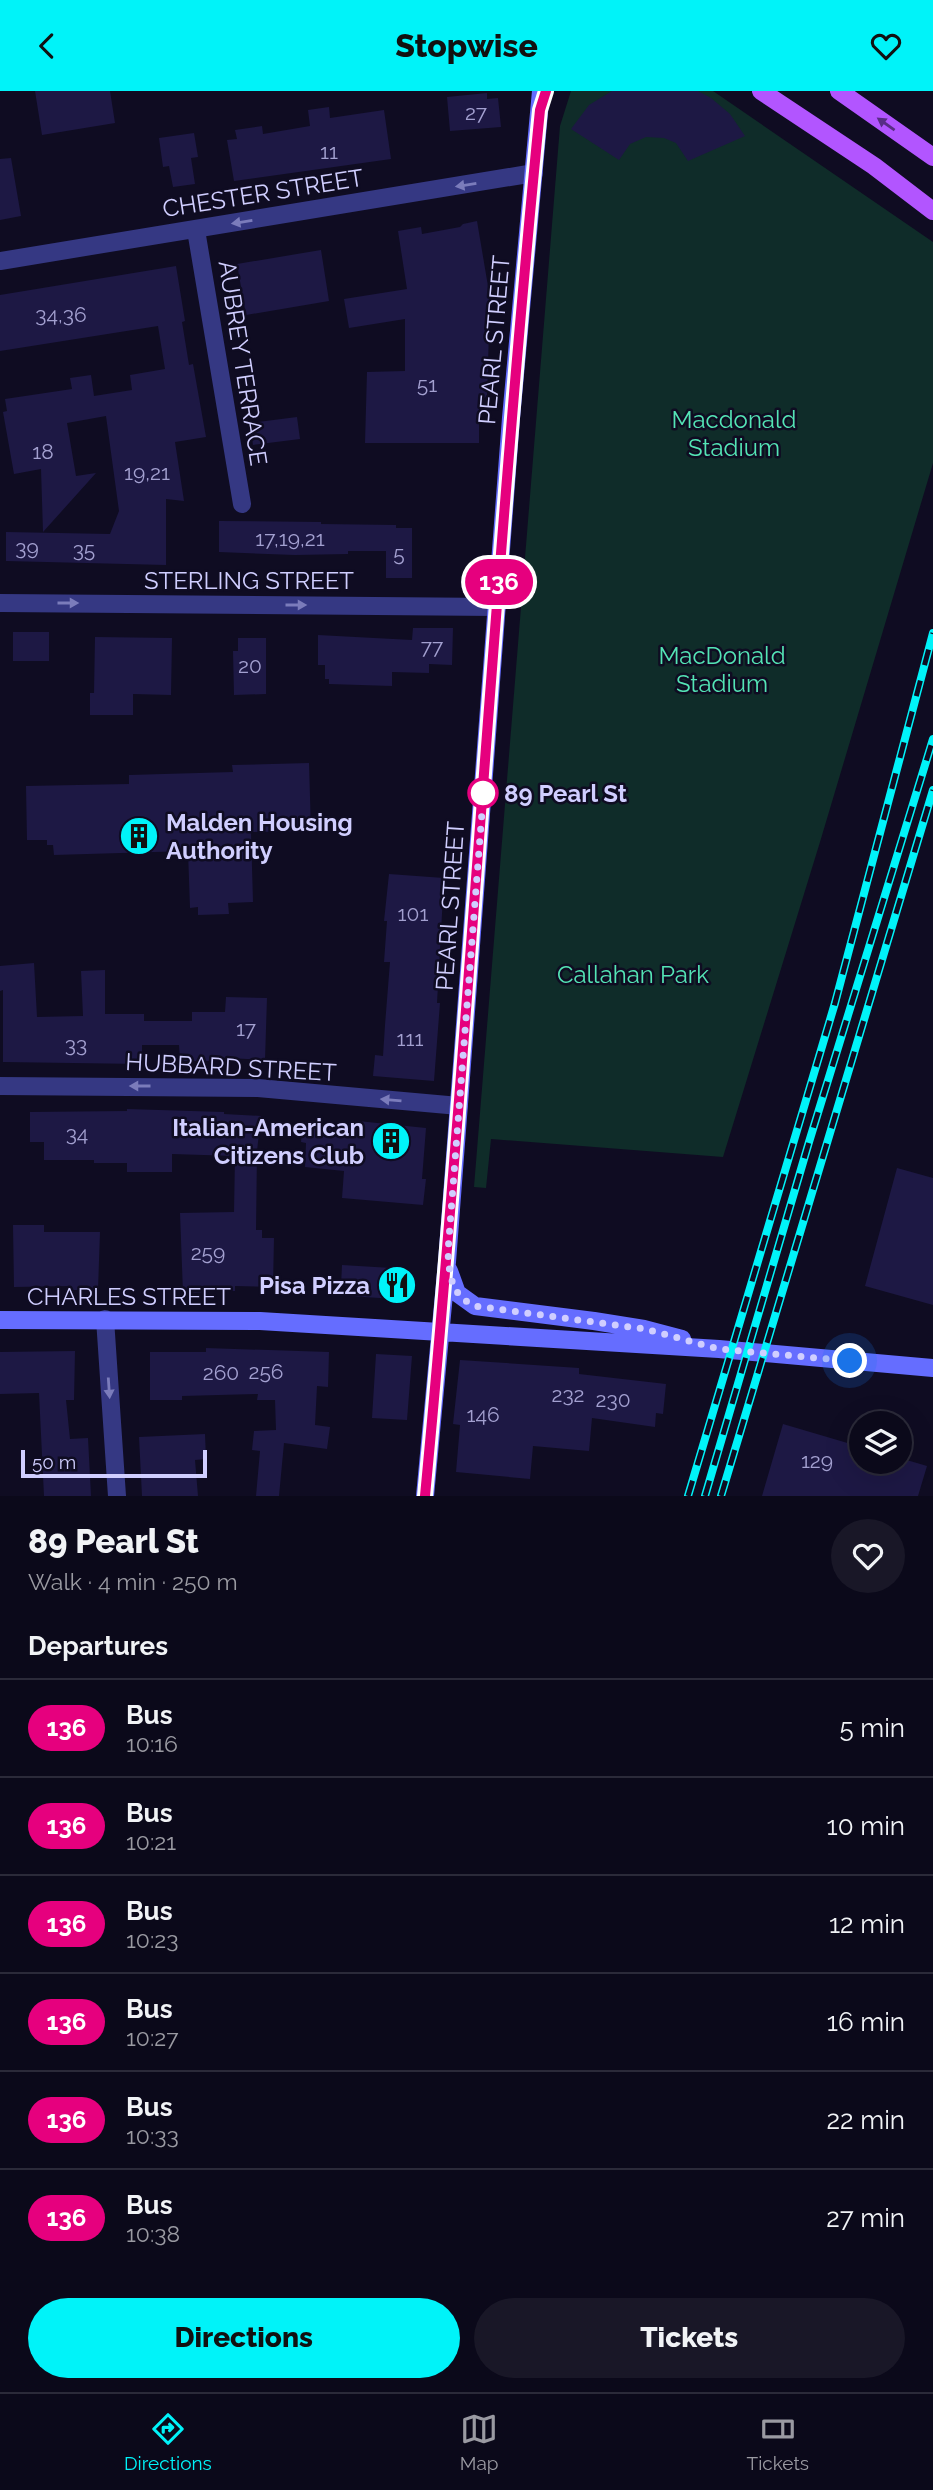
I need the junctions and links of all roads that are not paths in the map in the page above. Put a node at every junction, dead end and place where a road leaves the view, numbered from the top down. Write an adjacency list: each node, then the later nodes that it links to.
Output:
1 (543, 91): 5 (street, PEARL STREET)
2 (761, 91): 6 (main road)
3 (839, 91): 4 (main road, one-way to 3)
4 (933, 157)
5 (534, 173): 7 (street, CHESTER STREET, one-way to 7); 11 (street, PEARL STREET)
6 (933, 211)
7 (196, 229): 8 (street, CHESTER STREET); 9 (street, AUBREY TERRACE)
8 (0, 261)
9 (242, 504)
10 (0, 603): 11 (street, STERLING STREET, one-way to 11)
11 (498, 607): 13 (street, PEARL STREET)
12 (0, 1086): 13 (street, HUBBARD STREET, one-way to 12)
13 (459, 1106): 14 (street, PEARL STREET)
14 (448, 1251): 17 (street, PEARL STREET); 18 (street, CHARLES STREET)
15 (105, 1319): 16 (street, CHARLES STREET); 17 (street, CHARLES STREET); 20 (street, one-way to 20)
16 (0, 1320)
17 (441, 1332): 18 (street, CHARLES STREET); 21 (street, PEARL STREET)
18 (719, 1349): 19 (street, CHARLES STREET)
19 (933, 1368)
20 (117, 1496)
21 (425, 1496)

